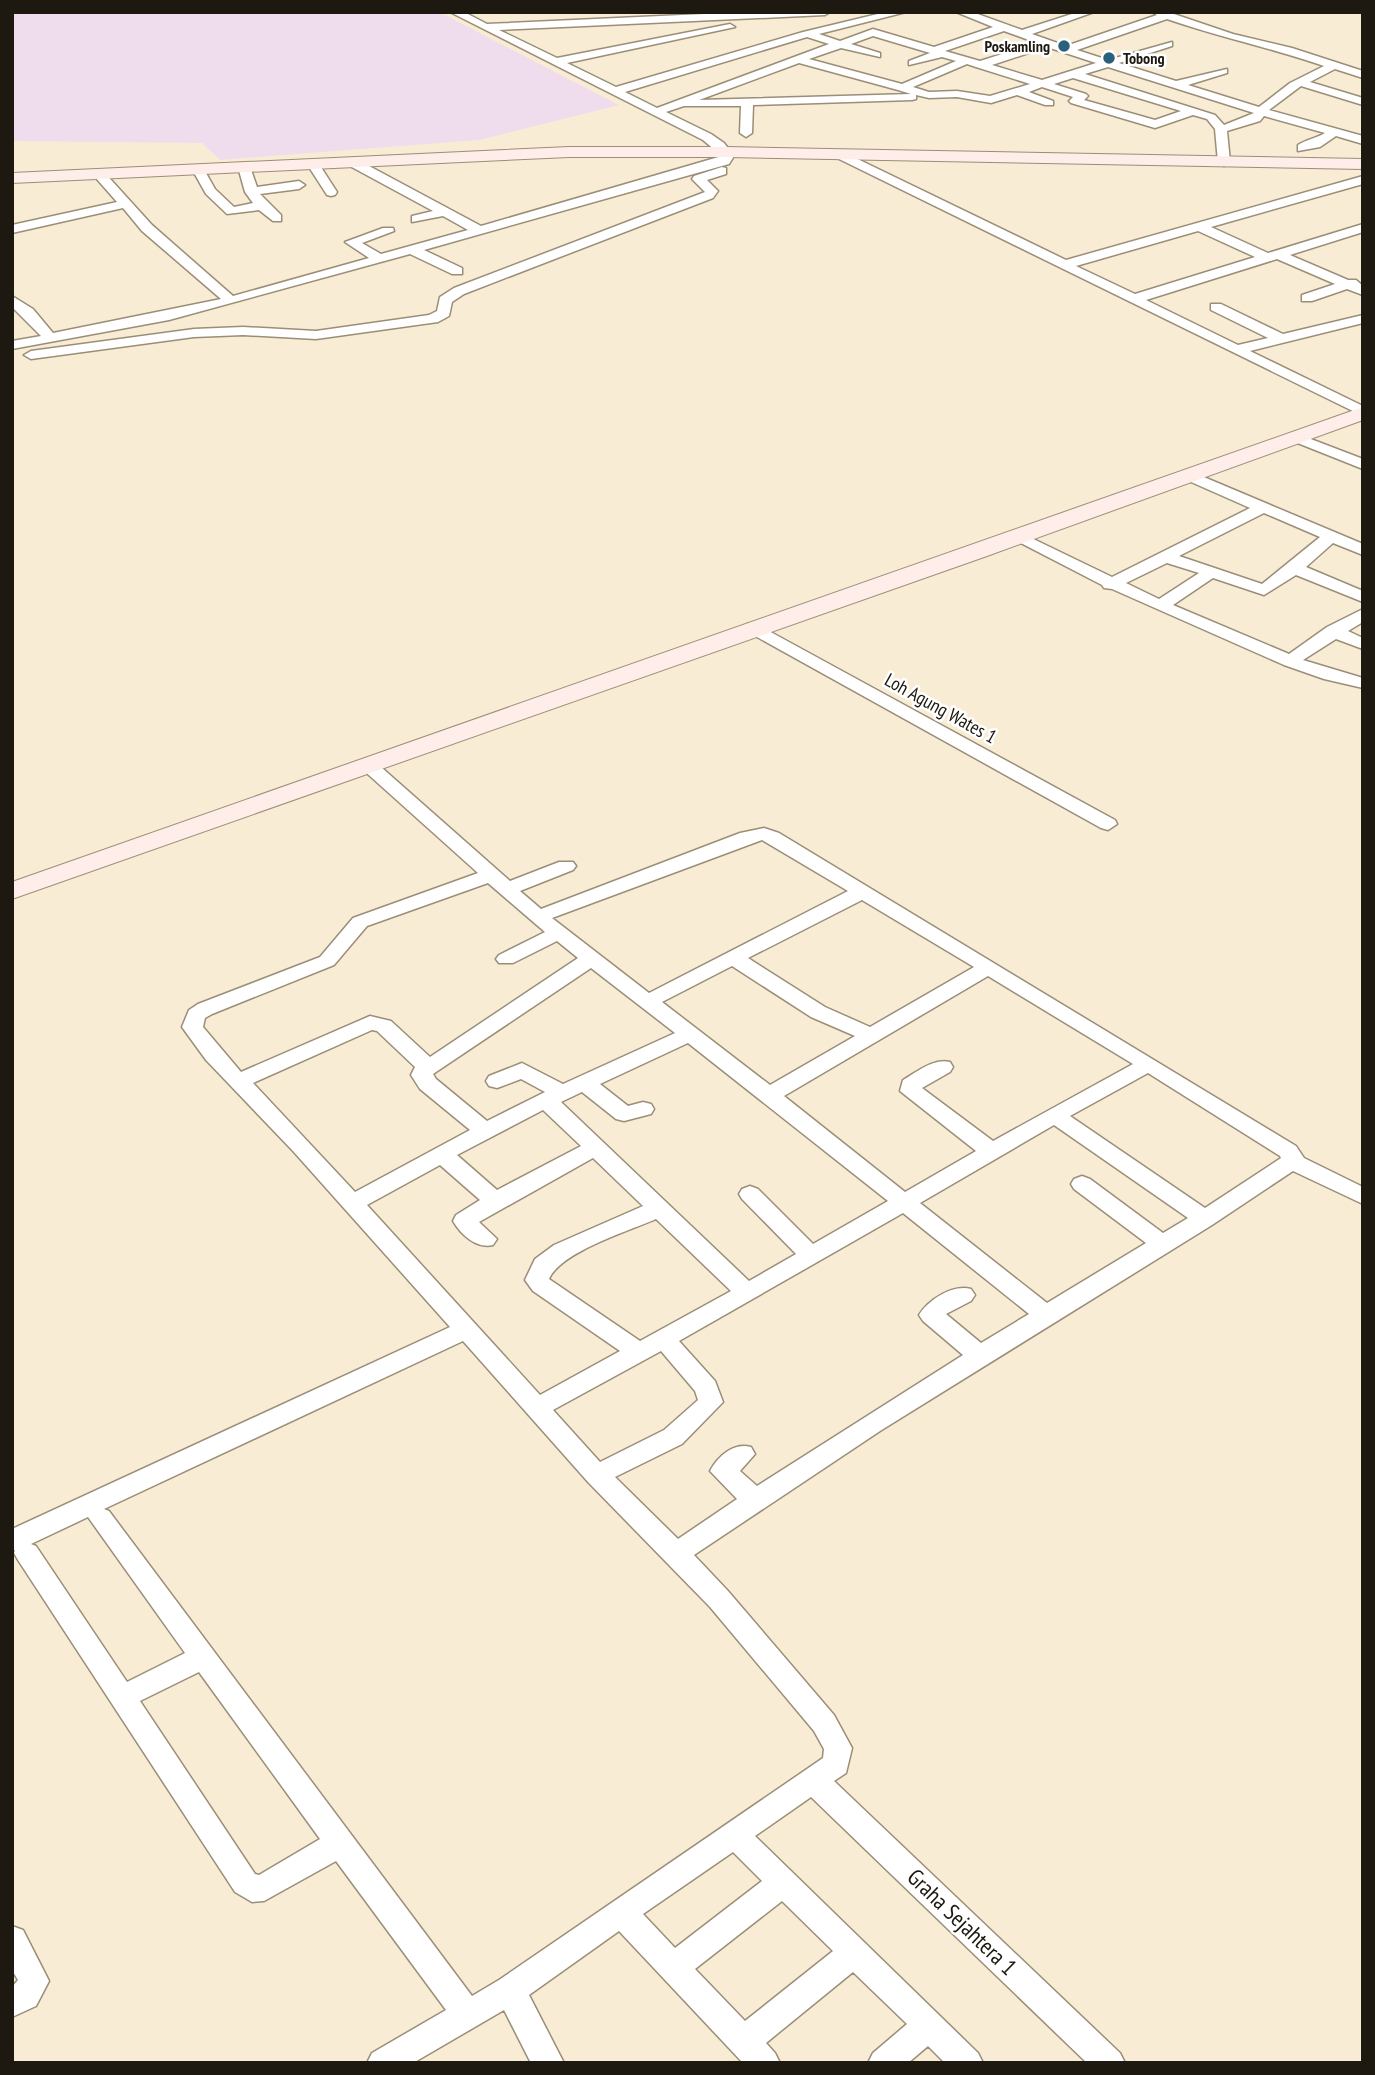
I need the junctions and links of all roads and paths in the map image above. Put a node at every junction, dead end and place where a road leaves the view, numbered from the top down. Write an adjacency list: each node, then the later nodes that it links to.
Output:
1 (456, 12): 10 (street)
2 (825, 12): 7 (street)
3 (901, 12): 9 (street)
4 (961, 12): 11 (street)
5 (1089, 12): 15 (street)
6 (1161, 14): 12 (street); 32 (street)
7 (780, 15): 8 (street); 8 (street)
8 (723, 23): 10 (street); 18 (street); 26 (street)
9 (850, 23): 13 (street); 14 (street)
10 (485, 27): 26 (street)
11 (1002, 28): 15 (street); 20 (street)
12 (1120, 31): 19 (street); 21 (street)
13 (873, 32): 17 (street); 20 (street)
14 (807, 34): 17 (street); 18 (street)
15 (1022, 34): 16 (street)
16 (1048, 43): 19 (street); 31 (street)
17 (838, 44): 22 (street); 23 (street)
18 (763, 46): 23 (street); 27 (street)
19 (1066, 50): 29 (street)
20 (936, 53): 25 (street); 28 (street)
21 (1144, 53): 24 (street); 29 (street)
22 (876, 55)
23 (795, 59): 33 (street); 45 (street)
24 (1163, 59)
25 (966, 61): 31 (street); 45 (street)
26 (555, 62): 46 (street)
27 (709, 62): 38 (street); 46 (street)
28 (913, 63)
29 (1113, 63): 35 (street); 36 (street)
30 (748, 64): 33 (street)
31 (979, 65): 41 (street)
32 (1335, 65): 37 (street); 40 (street)
33 (765, 70): 38 (street)
34 (1223, 71): 43 (street)
35 (1141, 72): 42 (street); 43 (street)
36 (1073, 74): 41 (street); 42 (street)
37 (1363, 75)
38 (749, 77): 50 (street)
39 (981, 82): 49 (street)
40 (1299, 82): 52 (street); 59 (street)
41 (1039, 83): 47 (street); 58 (street)
42 (1105, 84): 54 (street)
43 (1179, 84): 48 (street)
44 (678, 88): 50 (street)
45 (902, 88): 51 (street)
46 (614, 92): 57 (street)
47 (1019, 92): 49 (street); 53 (street)
48 (1203, 92): 54 (street); 59 (street)
49 (955, 94): 51 (street)
50 (698, 95): 55 (street)
51 (929, 96): 56 (street)
52 (1363, 102)
53 (1049, 103)
54 (1165, 103): 58 (street)
55 (676, 104): 56 (street); 57 (street)
56 (747, 104): 62 (street)
57 (656, 112): 65 (street)
58 (1191, 112): 60 (street)
59 (1262, 112): 60 (street); 61 (street)
60 (1221, 129): 67 (street)
61 (1335, 132): 63 (street); 64 (street)
62 (746, 133)
63 (1360, 137)
64 (1302, 148)
65 (724, 152): 66 (main road); 68 (main road); 90 (street); 109 (street)
66 (841, 155): 67 (main road); 94 (street)
67 (1224, 159): 70 (main road)
68 (352, 162): 69 (main road); 83 (street)
69 (313, 164): 71 (main road); 80 (street)
70 (1363, 164)
71 (244, 167): 72 (main road); 79 (street)
72 (198, 169): 73 (main road); 82 (street)
73 (99, 174): 74 (main road); 81 (street)
74 (12, 178)
75 (1363, 180): 76 (street)
76 (1346, 184): 78 (street); 86 (street)
77 (299, 185): 79 (street)
78 (1363, 191)
79 (251, 192): 82 (street)
80 (331, 192)
81 (125, 204): 87 (street); 101 (street)
82 (260, 206): 84 (street)
83 (444, 212): 85 (street); 90 (street)
84 (277, 218)
85 (416, 219)
86 (1198, 226): 92 (street); 94 (street)
87 (12, 229)
88 (1362, 229): 92 (street)
89 (388, 231): 93 (street)
90 (480, 231): 91 (street)
91 (412, 250): 93 (street); 95 (street)
92 (1274, 257): 97 (street); 100 (street)
93 (380, 259): 101 (street)
94 (1064, 265): 100 (street)
95 (457, 271)
96 (1363, 278): 97 (street)
97 (1345, 286): 98 (street); 99 (street)
98 (1363, 291)
99 (1307, 298)
100 (1134, 299): 108 (street)
101 (231, 302): 105 (street)
102 (14, 303): 105 (street)
103 (1216, 307): 106 (street)
104 (1363, 319): 106 (street)
105 (50, 338): 107 (street)
106 (1279, 338): 108 (street)
107 (12, 345)
108 (1240, 349): 110 (street)
109 (12, 359)
110 (1362, 413): 111 (main road)
111 (1295, 437): 112 (street); 113 (main road)
112 (1363, 465)
113 (1187, 475): 114 (street); 115 (main road)
114 (1262, 508): 116 (street); 118 (street)
115 (1017, 537): 121 (street); 125 (main road)
116 (1331, 537): 117 (street); 119 (street)
117 (1363, 550)
118 (1166, 556): 120 (street); 121 (street)
119 (1295, 568): 120 (street); 122 (street)
120 (1212, 572): 123 (street)
121 (1110, 584): 123 (street)
122 (1363, 597)
123 (1159, 606): 128 (street)
124 (1363, 614): 126 (street)
125 (754, 628): 130 (main road); 131 (street, Loh Agung Wates 1)
126 (1333, 631): 127 (street); 128 (street)
127 (1363, 643)
128 (1290, 661): 129 (street)
129 (1363, 683)
130 (367, 764): 133 (street); 135 (main road)
131 (1108, 824)
132 (566, 866): 134 (street)
133 (491, 875): 134 (street); 149 (street)
134 (508, 889): 137 (street)
135 (12, 891)
136 (862, 892): 137 (street); 141 (street); 142 (street)
137 (538, 917): 138 (street)
138 (558, 933): 139 (street); 140 (street)
139 (592, 958): 143 (street); 147 (street)
140 (506, 959)
141 (735, 960): 143 (street); 145 (street)
142 (989, 967): 145 (street); 146 (street)
143 (649, 1002): 144 (street)
144 (689, 1034): 151 (street); 152 (street)
145 (870, 1035): 152 (street)
146 (1149, 1063): 155 (street); 160 (street)
147 (427, 1066): 149 (street); 156 (street)
148 (942, 1067): 158 (street)
149 (239, 1081): 165 (street)
150 (497, 1081): 153 (street)
151 (585, 1083): 153 (street); 154 (street)
152 (769, 1095): 166 (street)
153 (555, 1097): 156 (street); 157 (street)
154 (643, 1109)
155 (1055, 1116): 158 (street); 168 (street)
156 (485, 1131): 159 (street)
157 (597, 1147): 164 (street); 167 (street)
158 (992, 1152): 166 (street)
159 (443, 1155): 164 (street); 165 (street)
160 (1292, 1161): 163 (street); 168 (street)
161 (1082, 1184): 170 (street)
162 (750, 1194): 171 (street)
163 (1363, 1196)
164 (495, 1201): 169 (street)
165 (352, 1203): 175 (street)
166 (906, 1203): 171 (street); 174 (street)
167 (660, 1208): 172 (street); 177 (street)
168 (1204, 1219): 170 (street)
169 (485, 1239)
170 (1161, 1242): 174 (street)
171 (810, 1255): 172 (street)
172 (747, 1293): 176 (street)
173 (964, 1295): 178 (street)
174 (1044, 1314): 178 (street)
175 (465, 1330): 179 (street); 184 (street)
176 (664, 1339): 177 (street); 181 (street)
177 (639, 1352): 179 (street)
178 (980, 1356): 182 (street)
179 (538, 1407): 181 (street)
180 (742, 1454): 182 (street)
181 (597, 1475): 185 (street)
182 (754, 1499): 185 (street)
183 (100, 1518): 186 (street)
184 (20, 1547): 187 (street)
185 (676, 1553): 188 (street)
186 (204, 1656): 187 (street); 190 (street)
187 (123, 1697): 190 (street)
188 (814, 1781): 189 (street); 205 (street, Graha Sejahtera 1)
189 (735, 1835): 191 (street); 192 (street)
190 (338, 1844): 198 (street)
191 (783, 1882): 194 (street); 195 (street)
192 (622, 1913): 195 (street); 196 (street)
193 (12, 1940): 197 (street)
194 (855, 1952): 199 (street); 200 (street)
195 (674, 1967): 200 (street)
196 (510, 1990): 198 (street); 202 (street)
197 (12, 2003)
198 (468, 2015): 201 (street)
199 (929, 2025): 203 (street); 204 (street)
200 (754, 2052)
201 (383, 2063)
202 (548, 2063)
203 (884, 2063)
204 (967, 2063)
205 (1110, 2063)

